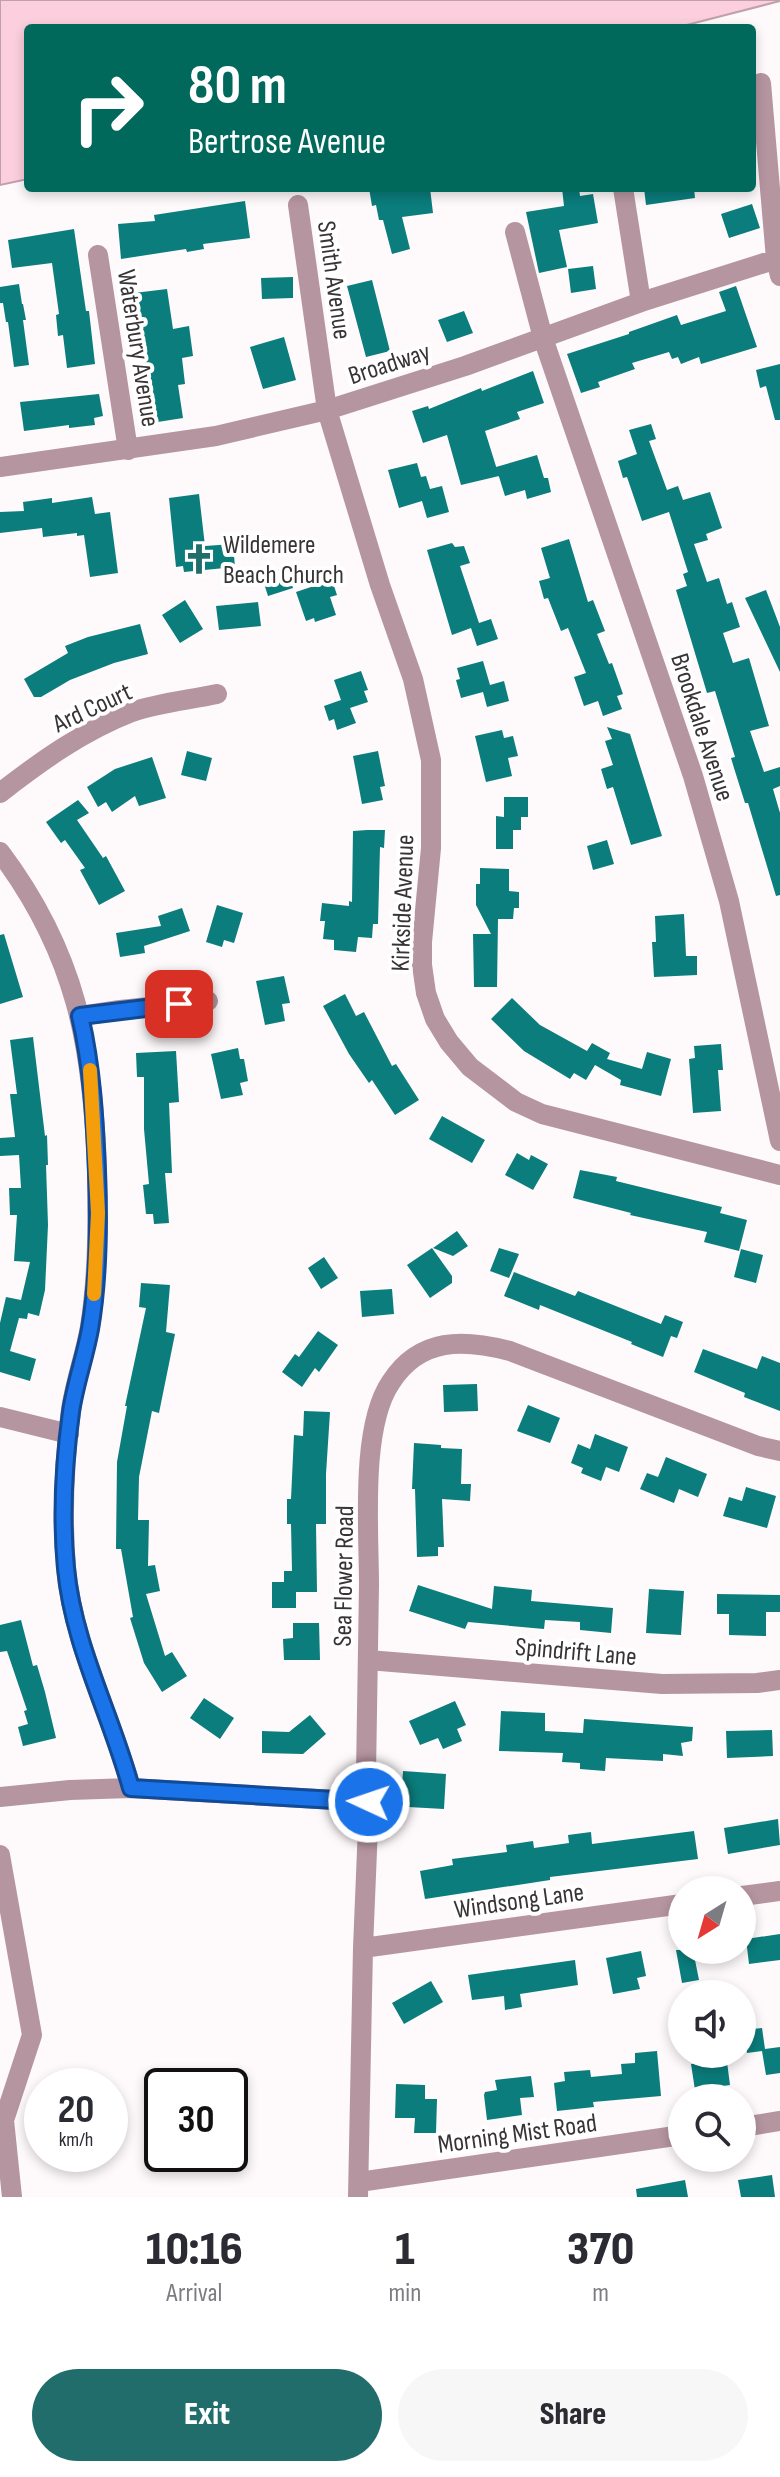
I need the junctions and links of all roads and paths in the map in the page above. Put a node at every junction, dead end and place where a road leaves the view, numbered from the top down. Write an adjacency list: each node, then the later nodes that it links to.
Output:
1 (761, 83): 6 (street)
2 (624, 192): 7 (street)
3 (298, 205): 9 (street, Smith Avenue)
4 (515, 232): 8 (street, Brookdale Avenue)
5 (98, 255): 10 (street, Waterbury Avenue)
6 (779, 264): 7 (street, Broadway)
7 (641, 302): 8 (street, Broadway)
8 (543, 338): 9 (street, Broadway); 17 (street, Brookdale Avenue)
9 (327, 410): 10 (street, Broadway); 18 (street, Kirkside Avenue)
10 (128, 450): 11 (street, Broadway)
11 (0, 467)
12 (217, 694): 13 (street, Ard Court)
13 (0, 793)
14 (0, 852): 16 (street)
15 (208, 1001): 16 (street)
16 (80, 1016): 20 (street)
17 (780, 1141)
18 (780, 1175)
19 (0, 1417): 20 (street)
20 (69, 1434): 24 (street)
21 (780, 1451): 22 (street, Sea Flower Road)
22 (368, 1660): 23 (street, Spindrift Lane); 26 (street, Sea Flower Road)
23 (780, 1680)
24 (131, 1788): 25 (street); 26 (street)
25 (0, 1797)
26 (369, 1802): 31 (street, Sea Flower Road)
27 (0, 1855): 34 (street)
28 (780, 1891): 29 (street)
29 (756, 1894)
30 (668, 1906): 31 (street, Windsong Lane)
31 (363, 1948): 36 (street, Sea Flower Road)
32 (780, 2121): 33 (street)
33 (756, 2125)
34 (3, 2135): 37 (street)
35 (668, 2137): 36 (street, Morning Mist Road)
36 (358, 2189)
37 (12, 2197)

